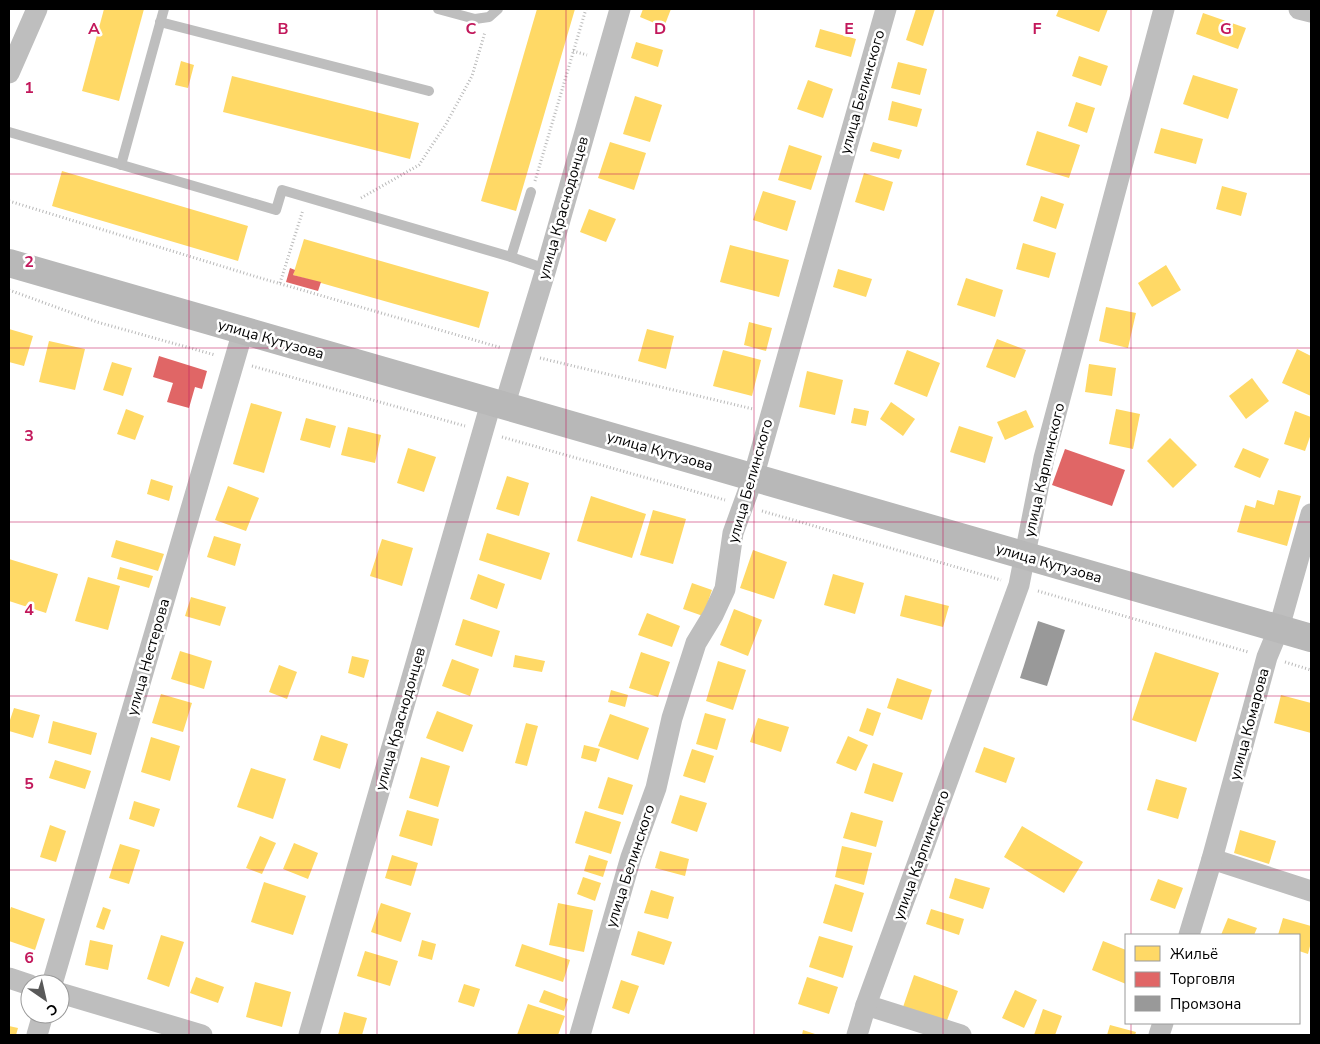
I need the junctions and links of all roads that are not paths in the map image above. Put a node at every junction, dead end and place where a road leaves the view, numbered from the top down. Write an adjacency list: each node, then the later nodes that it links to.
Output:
1 (37, 9): 11 (street)
2 (164, 9): 10 (lane)
3 (438, 9): 4 (lane)
4 (498, 9)
5 (620, 9): 18 (street, улица Краснодонцев)
6 (886, 9): 21 (street, улица Белинского)
7 (1164, 9): 23 (street, улица Карпинского)
8 (1300, 9): 9 (street)
9 (1311, 12)
10 (160, 22): 12 (lane); 14 (lane)
11 (9, 73)
12 (429, 91)
13 (9, 132): 14 (lane)
14 (121, 165): 16 (lane)
15 (531, 192): 16 (lane)
16 (511, 257): 18 (lane)
17 (9, 264): 19 (main road, улица Кутузова)
18 (546, 269): 20 (street, улица Краснодонцев)
19 (243, 331): 20 (main road, улица Кутузова); 29 (street, улица Нестерова)
20 (497, 405): 21 (main road, улица Кутузова); 33 (street, улица Краснодонцев)
21 (753, 478): 23 (main road, улица Кутузова); 34 (street, улица Белинского)
22 (1311, 514): 24 (street, улица Комарова)
23 (1024, 556): 24 (main road, улица Кутузова); 31 (street, улица Карпинского)
24 (1279, 628): 25 (main road, улица Кутузова); 26 (street, улица Комарова)
25 (1311, 638)
26 (1212, 859): 27 (street); 28 (street, улица Комарова)
27 (1311, 891)
28 (1190, 934)
29 (55, 974)
30 (70, 996): 32 (street)
31 (866, 1005): 35 (street, улица Карпинского); 36 (street)
32 (202, 1035)
33 (309, 1035)
34 (580, 1035)
35 (857, 1035)
36 (961, 1035)

